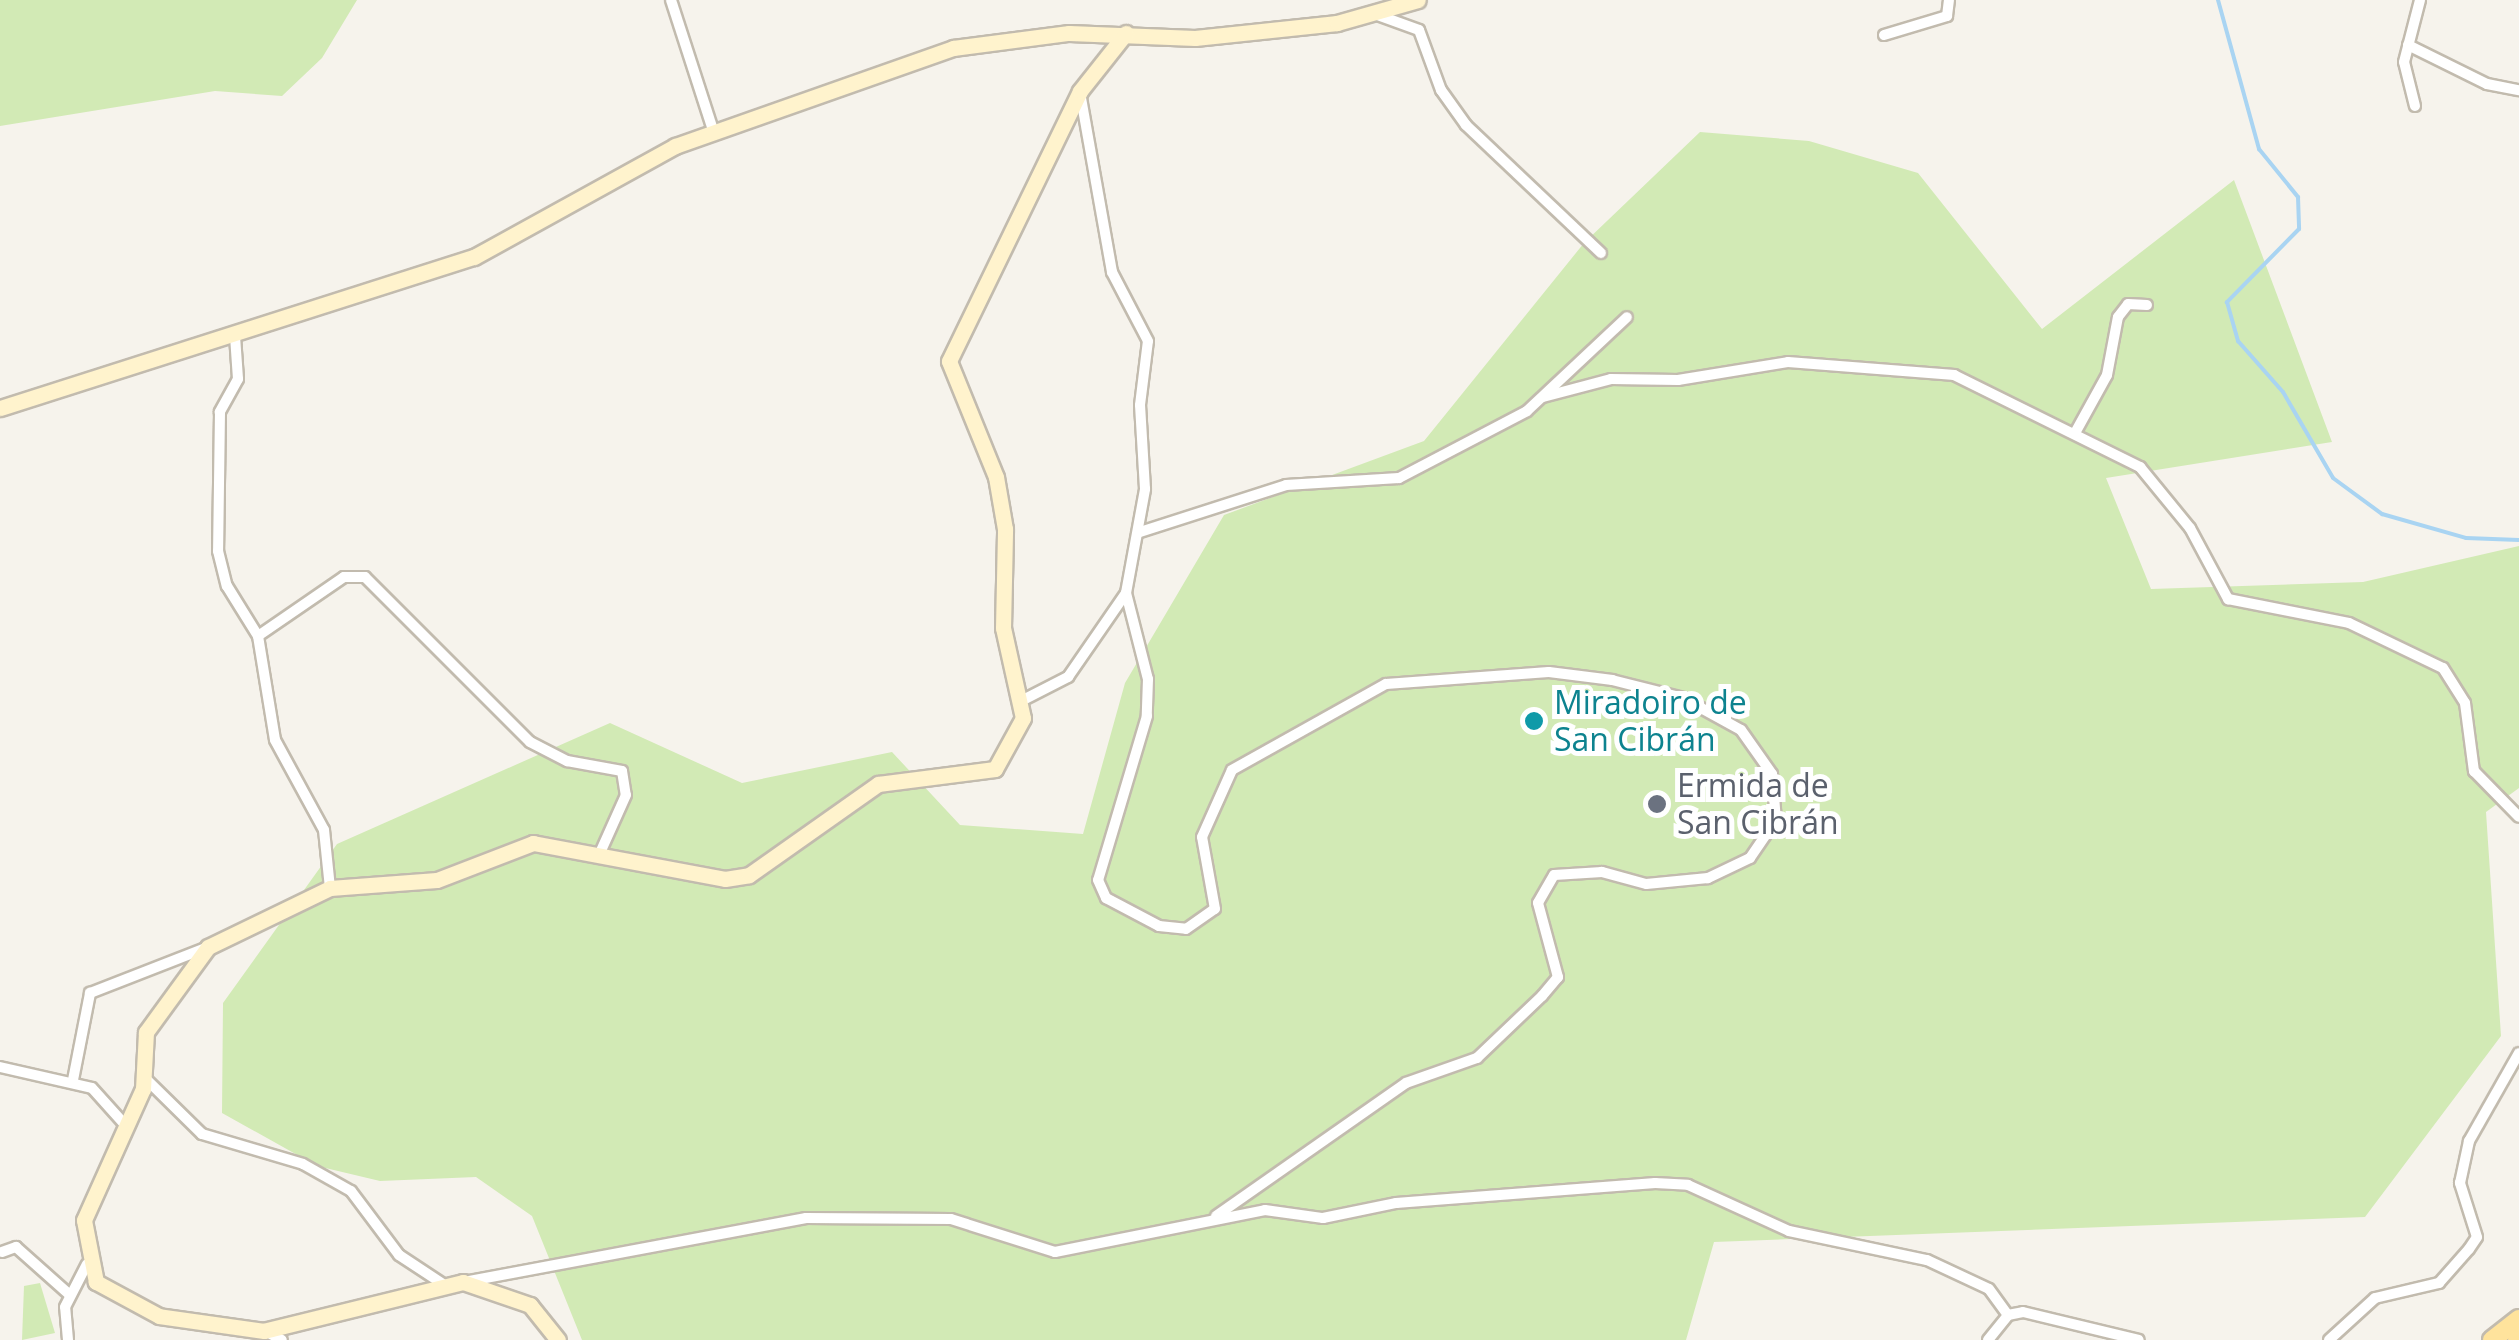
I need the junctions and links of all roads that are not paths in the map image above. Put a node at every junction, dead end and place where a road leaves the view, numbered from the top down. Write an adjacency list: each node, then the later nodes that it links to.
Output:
1 (671, 0): 12 (street)
2 (1418, 0): 5 (street)
3 (1949, 0): 7 (street)
4 (2420, 0): 8 (street)
5 (1372, 14): 6 (street); 13 (street)
6 (1126, 34): 10 (street); 12 (street)
7 (1884, 35)
8 (2408, 45): 9 (street); 11 (street)
9 (2519, 90)
10 (1080, 91): 20 (street); 23 (street)
11 (2415, 106)
12 (713, 130): 16 (street)
13 (1602, 254)
14 (2147, 306): 19 (street)
15 (1628, 318): 17 (street)
16 (235, 336): 18 (street); 22 (street)
17 (1542, 396): 19 (street); 20 (street)
18 (0, 408)
19 (2075, 432): 24 (street)
20 (1140, 532): 21 (street)
21 (1126, 593): 23 (street); 33 (street)
22 (258, 636): 25 (street); 26 (street)
23 (1023, 700): 25 (street)
24 (2519, 817)
25 (599, 855): 26 (street)
26 (330, 888): 27 (street)
27 (190, 958): 30 (street); 31 (street)
28 (2519, 1052): 47 (street)
29 (0, 1066): 31 (street)
30 (145, 1078): 32 (street); 37 (street)
31 (73, 1080): 32 (street)
32 (127, 1127): 35 (street)
33 (1216, 1216): 36 (street); 39 (street)
34 (2, 1252): 38 (street)
35 (88, 1268): 38 (street); 41 (street)
36 (462, 1282): 37 (street); 44 (street)
37 (443, 1284): 41 (street)
38 (70, 1290): 42 (street)
39 (2008, 1314): 45 (street); 46 (street)
40 (2519, 1319): 48 (main road)
41 (264, 1331): 43 (street)
42 (68, 1340)
43 (282, 1340)
44 (558, 1340)
45 (1988, 1340)
46 (2139, 1340)
47 (2329, 1340)
48 (2492, 1340)

